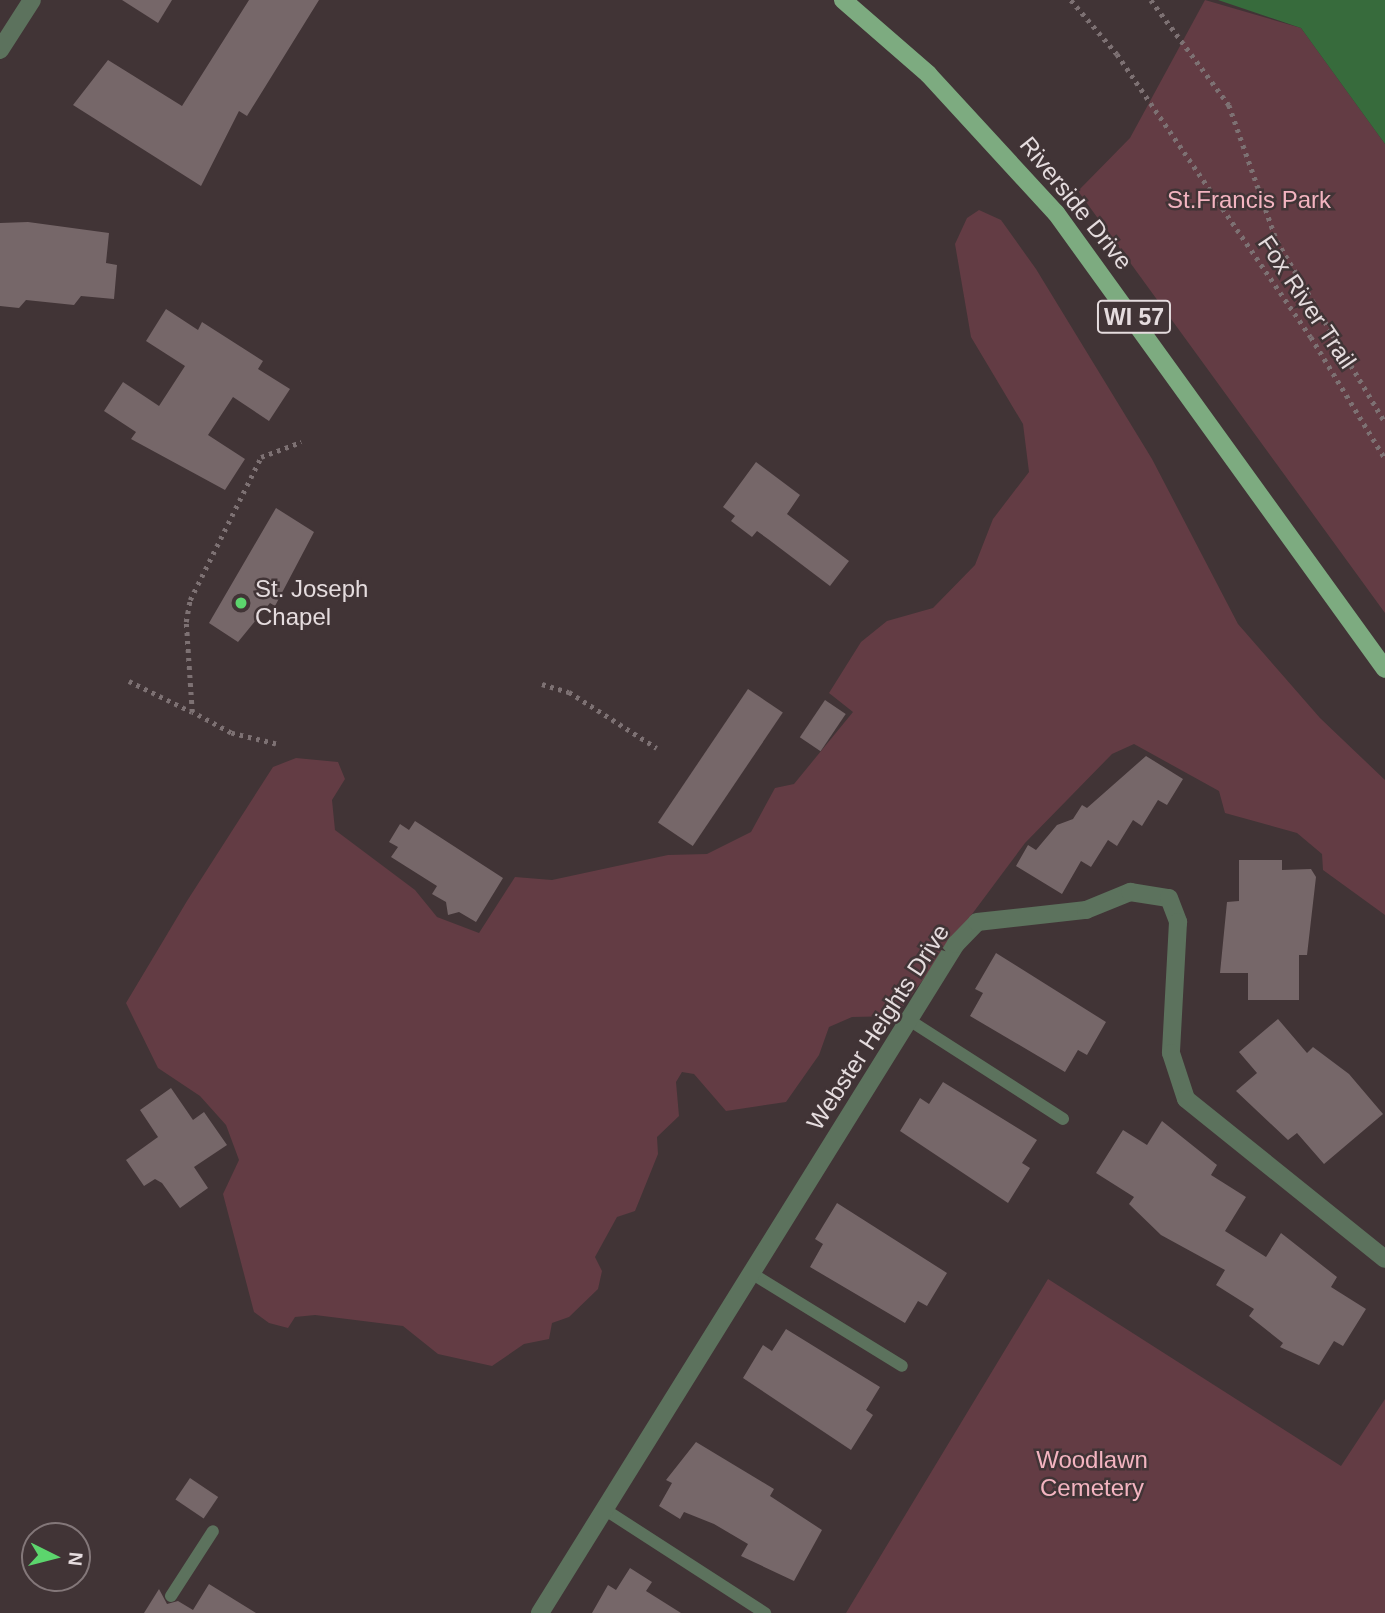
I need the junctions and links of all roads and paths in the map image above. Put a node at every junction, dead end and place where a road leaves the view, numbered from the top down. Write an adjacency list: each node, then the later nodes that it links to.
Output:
1 (32, 0): 5 (street)
2 (843, 0): 9 (main road, Riverside Drive / WI 57)
3 (1071, 0): 8 (path, Fox River Trail)
4 (1151, 0): 6 (path)
5 (0, 50)
6 (1385, 422)
7 (300, 442): 12 (path)
8 (1385, 458)
9 (1385, 669)
10 (129, 681): 12 (path)
11 (542, 684): 14 (path)
12 (192, 712): 13 (path)
13 (276, 744)
14 (657, 748)
15 (908, 1020): 16 (lane); 17 (street, Webster Heights Drive); 18 (street, Webster Heights Drive)
16 (1063, 1119)
17 (1385, 1259)
18 (751, 1273): 19 (lane); 20 (street, Webster Heights Drive)
19 (902, 1366)
20 (604, 1509): 23 (street, Webster Heights Drive); 24 (lane)
21 (213, 1531): 22 (lane)
22 (171, 1596)
23 (540, 1613)
24 (765, 1613)

